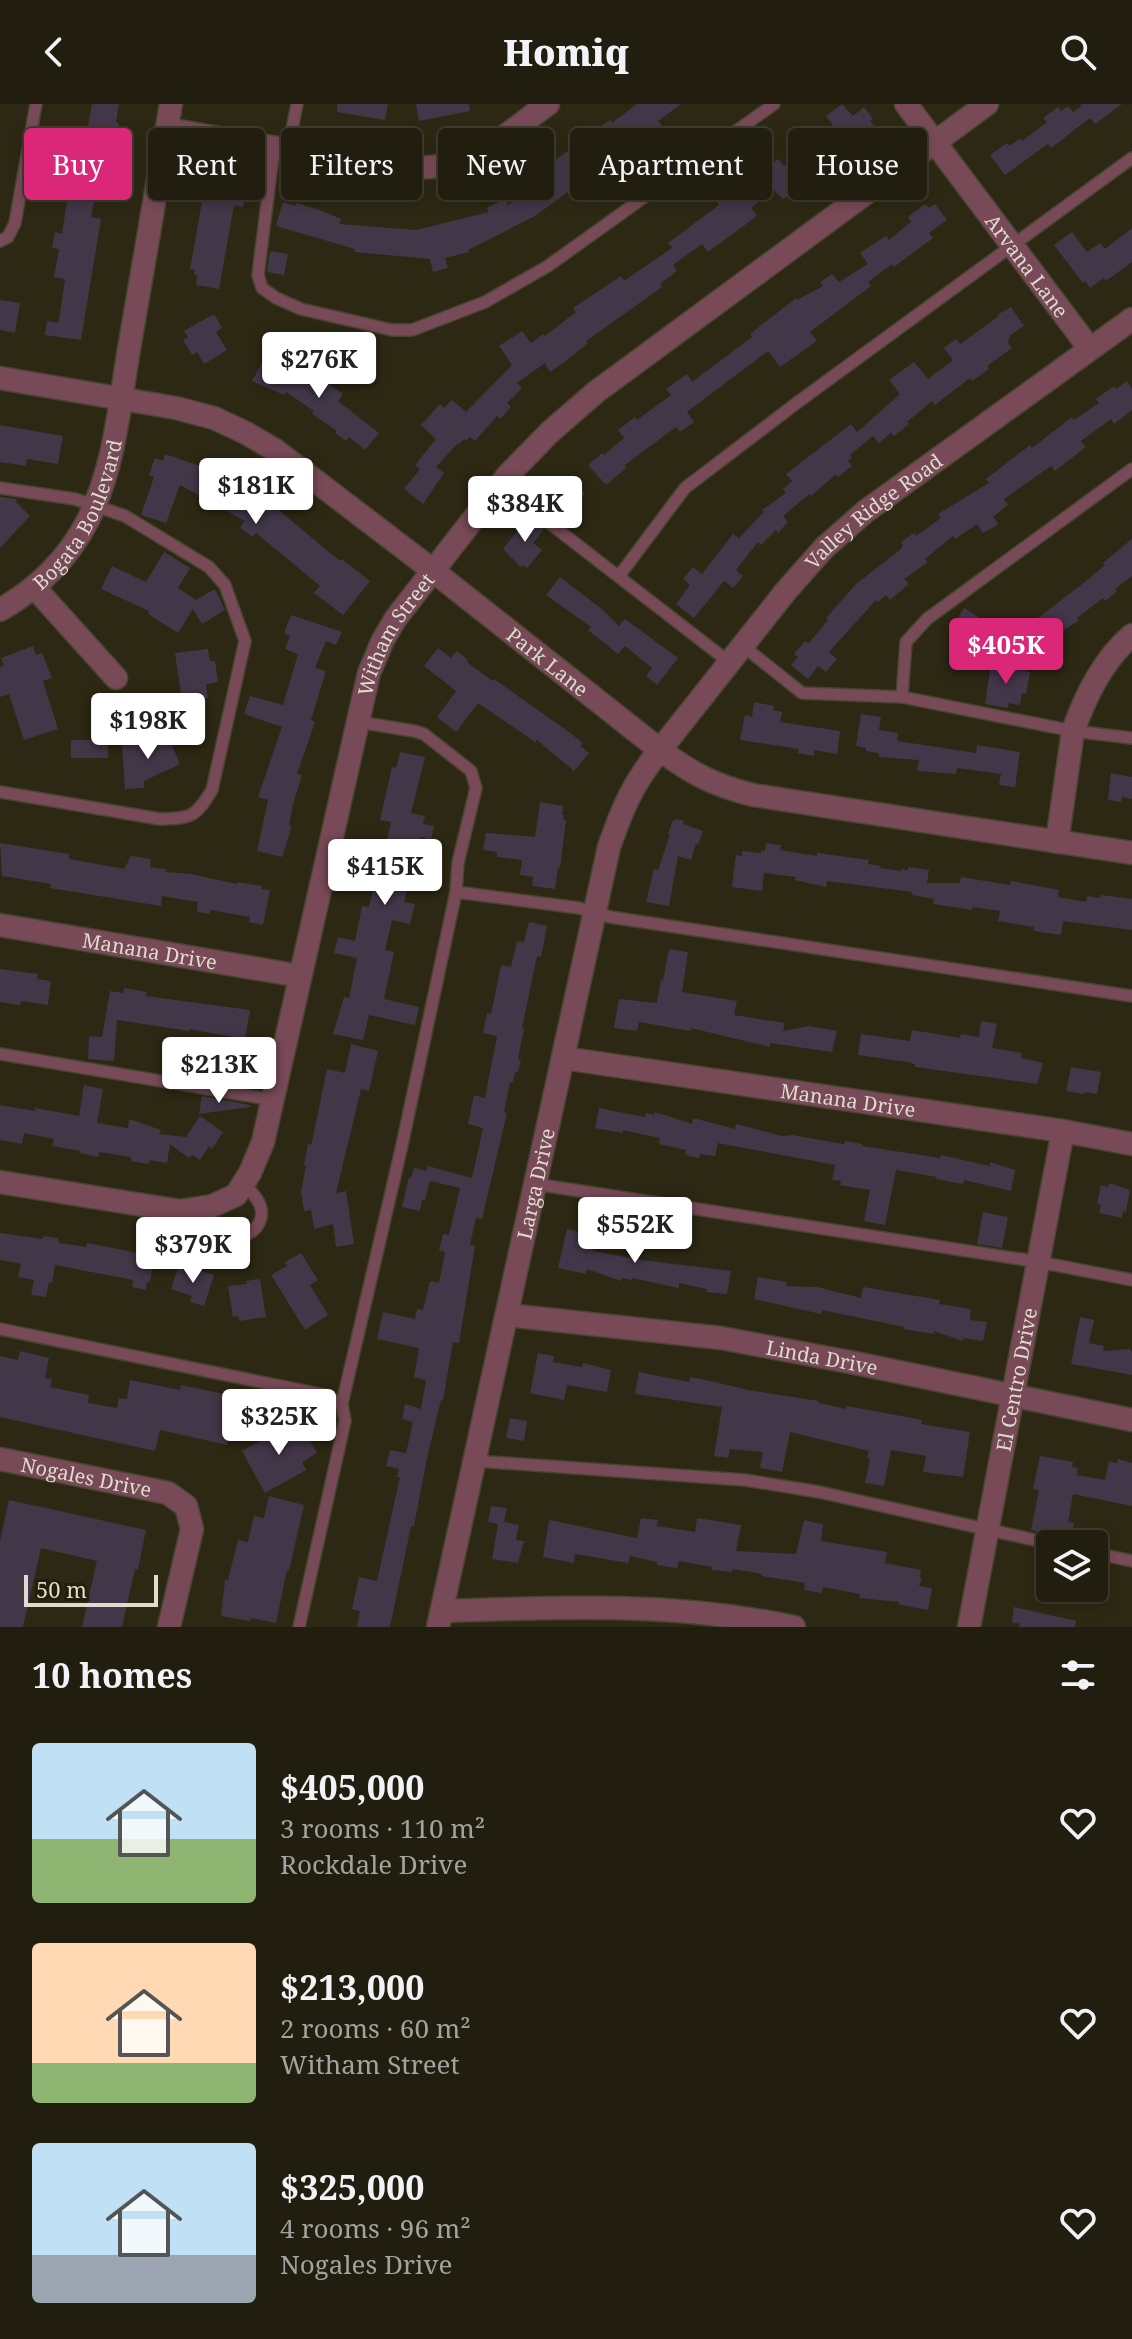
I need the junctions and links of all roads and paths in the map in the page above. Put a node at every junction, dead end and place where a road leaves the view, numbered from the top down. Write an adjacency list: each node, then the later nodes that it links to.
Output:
1 (36, 104): 16 (lane)
2 (171, 104): 8 (street, Bogata Boulevard)
3 (297, 104): 9 (lane)
4 (548, 104): 14 (street)
5 (774, 104): 12 (lane)
6 (906, 104): 10 (street, Arvana Lane)
7 (987, 104): 10 (street, Witham Street)
8 (167, 128)
9 (288, 128)
10 (934, 141): 17 (street, Arvana Lane); 23 (street, Witham Street)
11 (265, 146): 12 (street)
12 (281, 149)
13 (1132, 158): 17 (lane)
14 (422, 167)
15 (155, 200): 21 (street, Bogata Boulevard)
16 (0, 241)
17 (1012, 245): 19 (street, Arvana Lane); 27 (lane)
18 (1132, 319): 19 (street, Valley Ridge Road)
19 (1090, 349): 31 (street, Valley Ridge Road)
20 (0, 378): 21 (street, Park Lane)
21 (122, 399): 25 (street, Bogata Boulevard); 26 (street, Park Lane)
22 (1132, 469): 33 (lane)
23 (500, 485): 26 (street, Witham Street); 27 (lane)
24 (0, 488): 25 (lane)
25 (95, 505): 28 (street, Bogata Boulevard); 38 (lane)
26 (432, 570): 34 (street, Witham Street); 37 (street, Park Lane)
27 (619, 576): 31 (lane)
28 (35, 588): 29 (street, Bogata Boulevard); 32 (street)
29 (0, 610)
30 (1132, 635): 35 (street)
31 (736, 654): 33 (lane); 37 (street, Valley Ridge Road)
32 (116, 678)
33 (902, 697): 35 (lane)
34 (358, 722): 41 (lane); 44 (street, Witham Street)
35 (1073, 731): 36 (lane); 39 (street)
36 (1132, 738)
37 (660, 750): 39 (street, Park Lane); 42 (street, Larga Drive)
38 (0, 792)
39 (1057, 842): 40 (street, Park Lane)
40 (1132, 853)
41 (456, 892): 42 (lane); 60 (lane)
42 (594, 913): 45 (lane); 47 (street, Larga Drive)
43 (0, 925): 44 (street, Manana Drive)
44 (300, 976): 48 (street, Witham Street)
45 (1132, 996)
46 (0, 1054): 48 (lane)
47 (563, 1058): 49 (street, Manana Drive); 53 (street, Larga Drive)
48 (274, 1100): 51 (street, Witham Street)
49 (1063, 1131): 50 (street, Manana Drive); 55 (street, El Centro Drive)
50 (1132, 1144)
51 (247, 1179): 54 (street); 54 (lane)
52 (0, 1182): 54 (street)
53 (535, 1184): 55 (lane); 57 (street, Larga Drive)
54 (201, 1208)
55 (1039, 1262): 56 (lane); 59 (street, El Centro Drive)
56 (1132, 1280)
57 (507, 1315): 59 (street, Linda Drive); 63 (street, Larga Drive)
58 (0, 1329): 60 (lane)
59 (1013, 1396): 61 (street, Linda Drive); 64 (street, El Centro Drive)
60 (342, 1404): 70 (lane)
61 (1132, 1420)
62 (0, 1459): 69 (street, Nogales Drive)
63 (475, 1461): 64 (lane); 68 (street, Larga Drive)
64 (987, 1530): 65 (lane); 72 (street, El Centro Drive)
65 (1036, 1540)
66 (1108, 1556): 67 (lane)
67 (1132, 1561)
68 (440, 1619): 71 (street)
69 (169, 1627)
70 (299, 1627)
71 (794, 1627)
72 (969, 1627)

